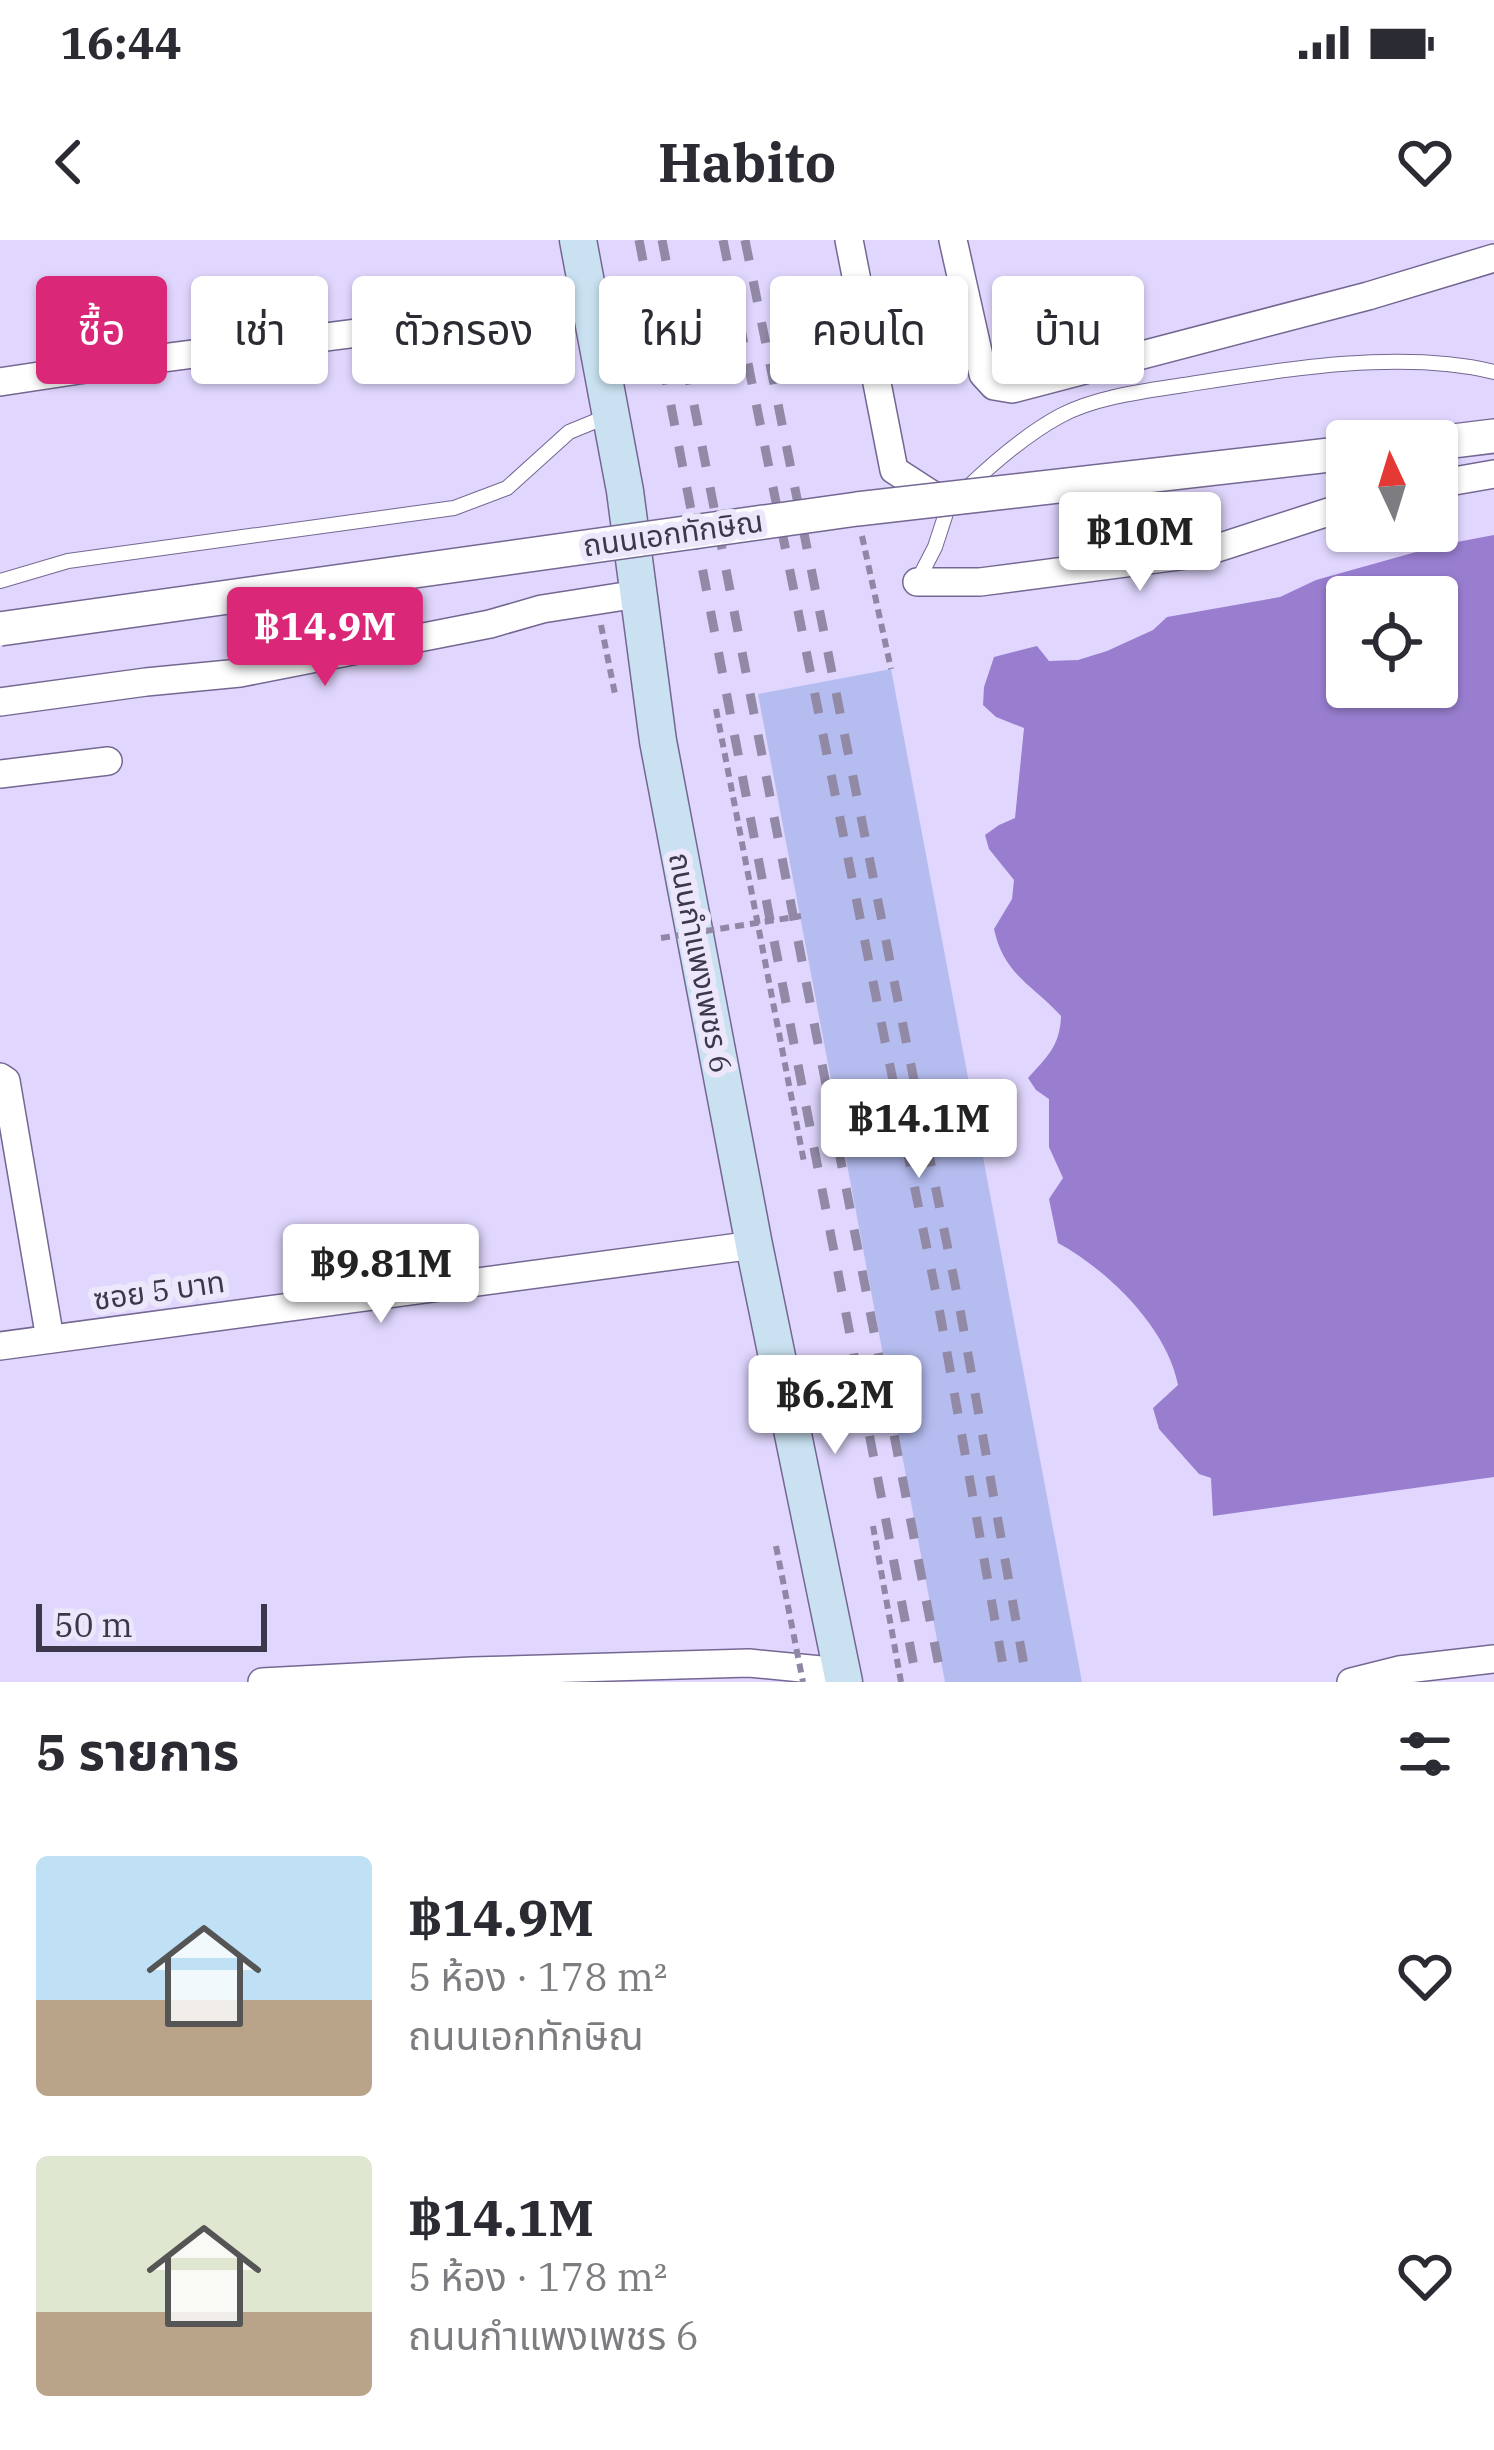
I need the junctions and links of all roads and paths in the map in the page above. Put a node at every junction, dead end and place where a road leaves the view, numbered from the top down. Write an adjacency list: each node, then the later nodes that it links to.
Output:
1 (578, 240): 8 (main road, ถนนกำแพงเพชร 6)
2 (849, 240): 14 (street)
3 (953, 240): 4 (street)
4 (1494, 258)
5 (352, 334): 7 (street)
6 (1494, 372): 14 (lane)
7 (0, 382)
8 (611, 416): 17 (lane); 19 (main road, ถนนกำแพงเพชร 6)
9 (1494, 436): 10 (street)
10 (1458, 440)
11 (1326, 455): 15 (street, ถนนเอกทักษิณ, bridge)
12 (1494, 475): 13 (street)
13 (1458, 481)
14 (948, 505): 18 (lane)
15 (856, 509): 21 (street, ถนนเอกทักษิณ, bridge); 22 (path)
16 (1326, 513): 18 (street)
17 (0, 580)
18 (917, 582)
19 (638, 594): 20 (street); 34 (main road, ถนนกำแพงเพชร 6)
20 (596, 601): 23 (street); 24 (path)
21 (0, 628)
22 (891, 669)
23 (0, 702)
24 (618, 706)
25 (716, 709): 29 (path)
26 (108, 761): 27 (street)
27 (0, 774)
28 (800, 916): 29 (path, bridge)
29 (757, 923): 30 (path, bridge); 32 (path)
30 (661, 938)
31 (0, 1077): 33 (street)
32 (804, 1162)
33 (11, 1178): 35 (street)
34 (754, 1245): 35 (street, ซอย 5 บาท); 40 (main road, ถนนกำแพงเพชร 6)
35 (50, 1339): 36 (street, ซอย 5 บาท)
36 (0, 1346)
37 (873, 1526): 43 (path)
38 (776, 1546): 42 (path, bridge)
39 (1494, 1660): 44 (street)
40 (843, 1677): 41 (street)
41 (262, 1682)
42 (803, 1682)
43 (902, 1682)
44 (1352, 1682)

